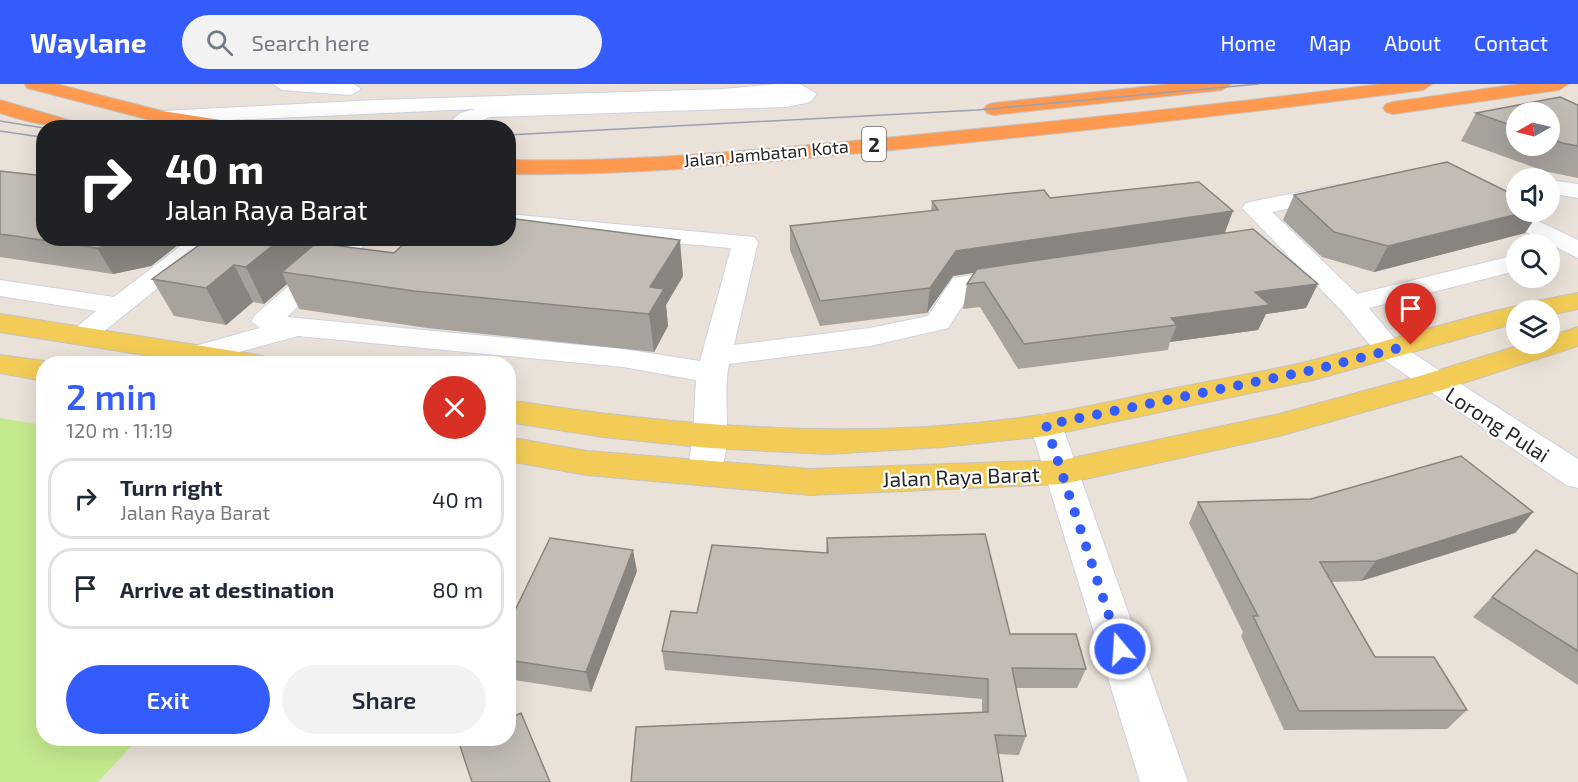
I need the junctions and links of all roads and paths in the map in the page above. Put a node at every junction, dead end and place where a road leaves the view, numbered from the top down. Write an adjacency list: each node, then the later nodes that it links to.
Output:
1 (34, 84): 11 (highway)
2 (282, 84): 3 (street)
3 (574, 84)
4 (1222, 84): 7 (highway)
5 (1424, 84): 9 (highway, 2)
6 (1559, 84): 9 (highway)
7 (1201, 86): 10 (highway)
8 (0, 106): 12 (highway)
9 (1238, 109): 19 (highway, Jalan Jambatan Kota / 2)
10 (977, 111)
11 (162, 117): 13 (highway); 14 (street)
12 (48, 120)
13 (182, 120)
14 (463, 120)
15 (747, 136): 18 (highway, Jalan Jambatan Kota)
16 (516, 147): 17 (highway)
17 (532, 147)
18 (580, 147)
19 (516, 167)
20 (1359, 187): 30 (street, Lorong Pulai)
21 (1471, 195): 25 (street)
22 (516, 222): 42 (street)
23 (198, 246): 32 (street)
24 (351, 246): 35 (street)
25 (1567, 251)
26 (1506, 265): 30 (street)
27 (1034, 274): 42 (street)
28 (0, 288): 32 (street)
29 (1578, 301): 31 (main road)
30 (1351, 304): 38 (street, Lorong Pulai)
31 (1560, 304)
32 (120, 306): 36 (street)
33 (1506, 317): 38 (main road, Jalan Raya Barat)
34 (0, 323): 36 (main road)
35 (297, 327): 39 (street); 42 (street)
36 (82, 335): 39 (main road)
37 (1574, 339): 44 (main road, Jalan Raya Barat)
38 (1390, 351): 44 (street, Lorong Pulai); 46 (main road, Jalan Raya Barat)
39 (202, 353): 40 (main road)
40 (217, 356)
41 (0, 364): 43 (main road)
42 (714, 365): 47 (street)
43 (36, 370)
44 (1434, 382): 49 (main road, Jalan Raya Barat); 51 (street, Lorong Pulai)
45 (516, 412): 47 (main road, Jalan Raya Barat)
46 (1046, 425): 47 (main road, Jalan Raya Barat); 49 (street)
47 (710, 437): 50 (street)
48 (516, 450): 50 (main road, Jalan Raya Barat)
49 (1063, 472): 50 (main road, Jalan Raya Barat); 52 (street)
50 (704, 473)
51 (1578, 476)
52 (1164, 782)

